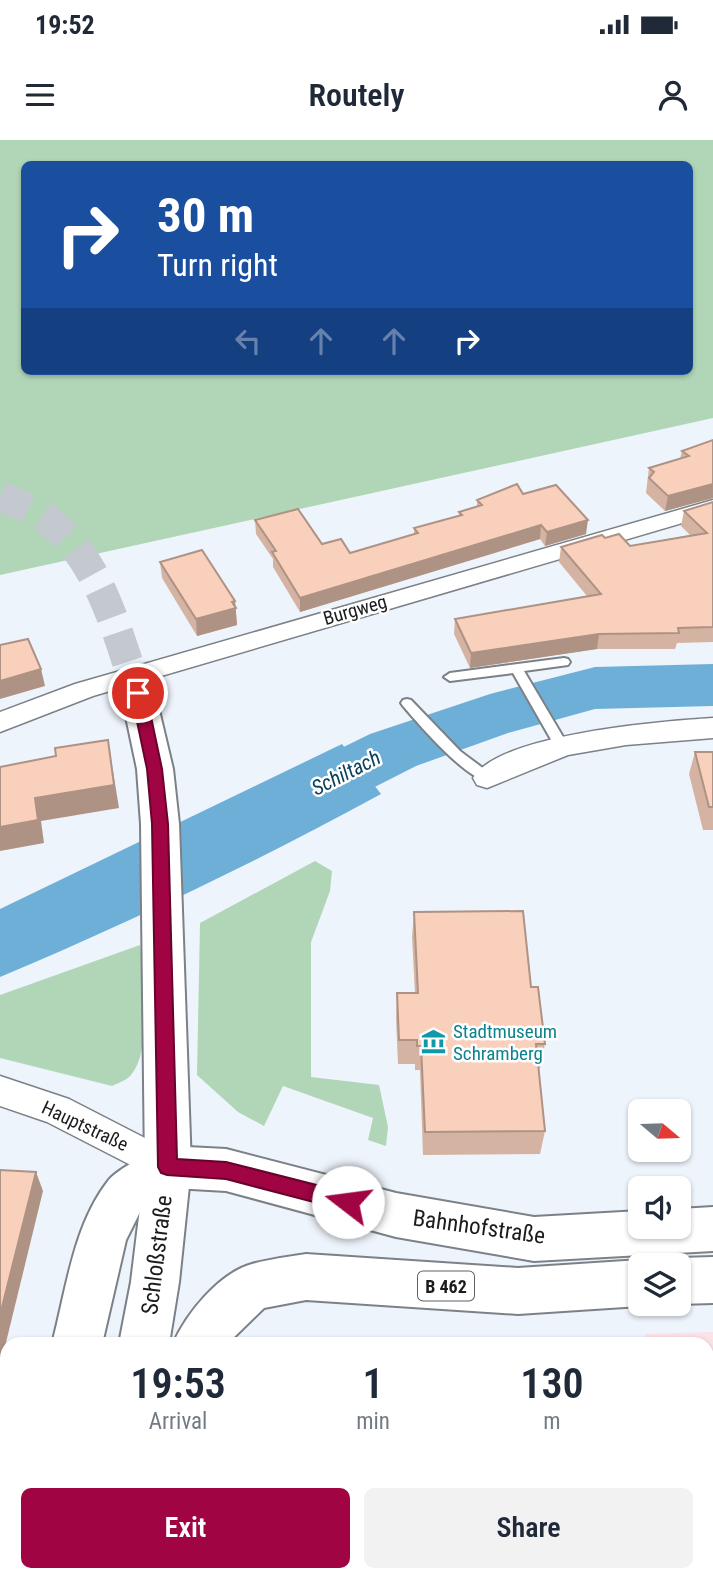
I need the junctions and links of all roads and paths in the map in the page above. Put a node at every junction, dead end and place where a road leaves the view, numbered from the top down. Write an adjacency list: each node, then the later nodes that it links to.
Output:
1 (713, 508): 7 (street, Burgweg)
2 (564, 662): 3 (lane)
3 (517, 670): 4 (lane); 9 (lane)
4 (450, 677)
5 (138, 693): 12 (main road, Schloßstraße)
6 (407, 703): 10 (lane)
7 (0, 722)
8 (713, 728): 9 (street)
9 (558, 741): 10 (street)
10 (487, 778)
11 (0, 1091): 12 (street, Hauptstraße)
12 (167, 1167): 13 (main road, Bahnhofstraße); 17 (main road); 18 (main road, Schloßstraße)
13 (713, 1229)
14 (713, 1280): 15 (main road)
15 (691, 1281)
16 (628, 1284): 19 (main road, B 462)
17 (79, 1337)
18 (145, 1337)
19 (202, 1337)

